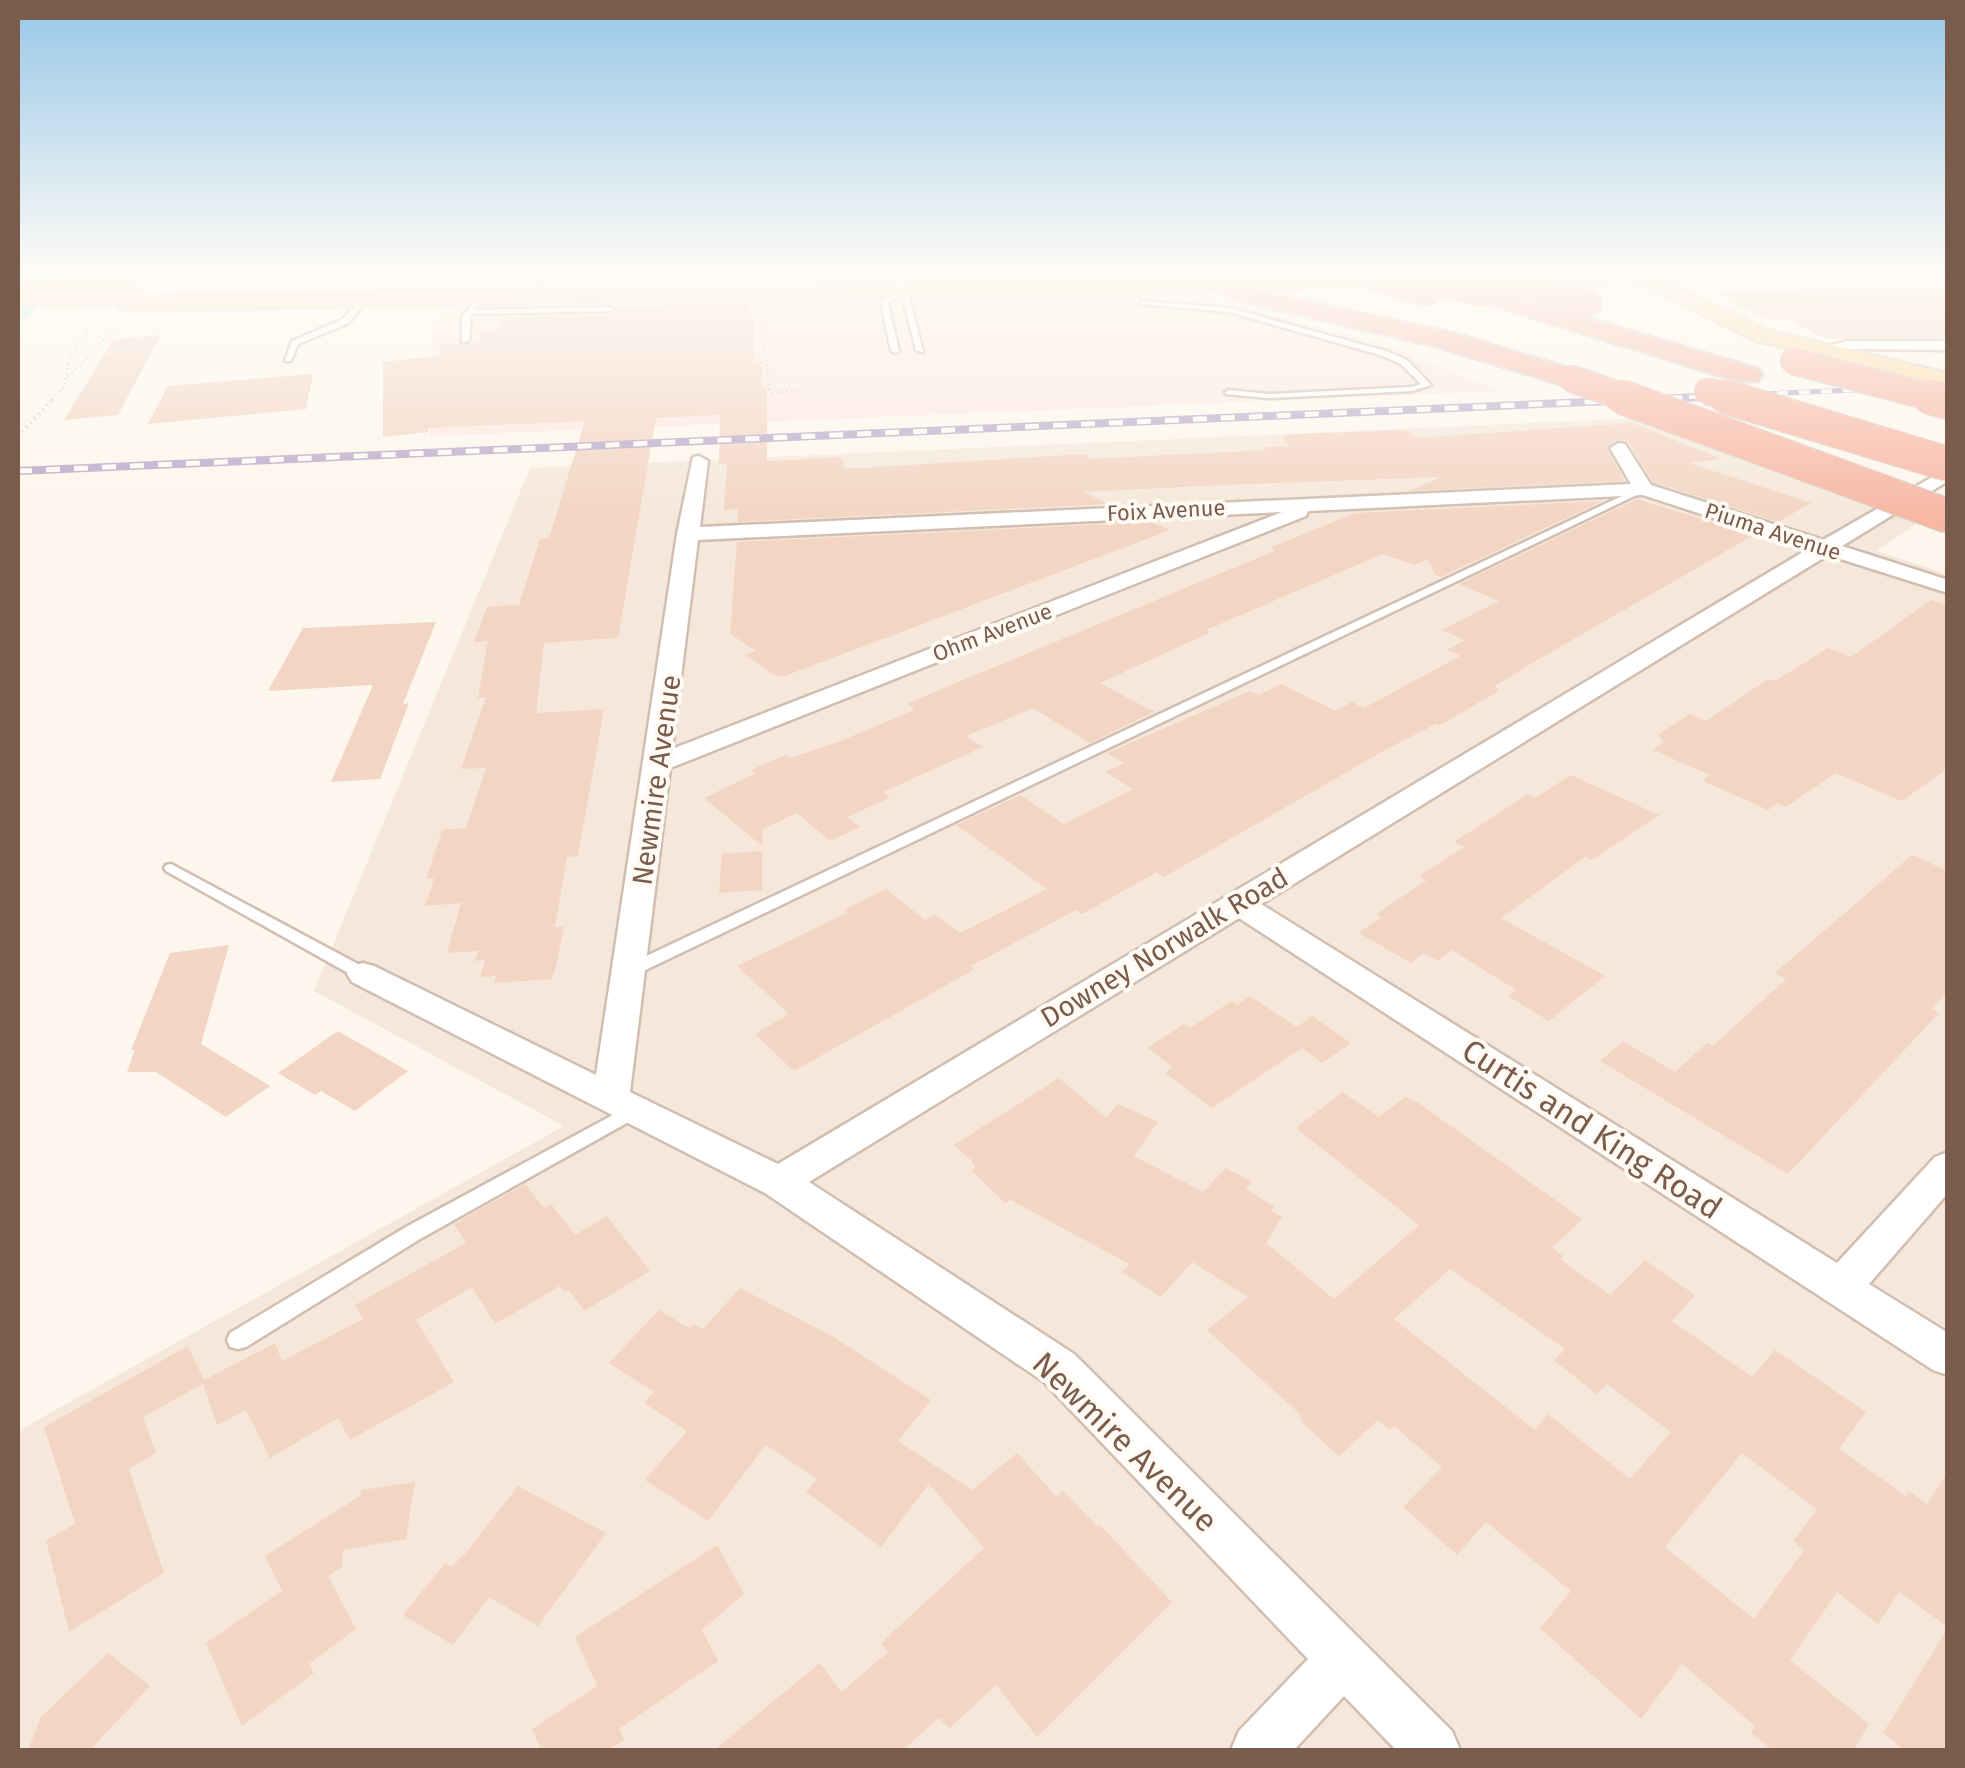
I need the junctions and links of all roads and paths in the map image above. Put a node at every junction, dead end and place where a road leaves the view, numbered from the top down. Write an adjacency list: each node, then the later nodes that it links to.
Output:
1 (71, 355): 15 (path)
2 (90, 355): 15 (path)
3 (290, 355): 14 (lane)
4 (765, 355): 18 (path)
5 (1384, 355): 19 (lane)
6 (1493, 355): 30 (highway, bridge)
7 (1592, 355): 16 (highway)
8 (1608, 355): 16 (highway)
9 (1691, 355): 20 (highway)
10 (1801, 355): 13 (highway, bridge)
11 (1804, 355): 13 (main road)
12 (1812, 355): 13 (street)
13 (1807, 356): 17 (highway, bridge)
14 (288, 359)
15 (68, 376): 21 (path)
16 (1678, 379): 23 (highway); 25 (highway, bridge); 27 (highway)
17 (1944, 384)
18 (798, 391)
19 (1229, 392)
20 (1948, 432)
21 (18, 436)
22 (1619, 448): 28 (street)
23 (1948, 450)
24 (698, 461): 31 (street, Newmire Avenue)
25 (1948, 464)
26 (1948, 473): 32 (street, Downey Norwalk Road)
27 (1948, 482)
28 (1644, 489): 29 (street, Foix Avenue); 32 (street, Piuma Avenue); 37 (lane)
29 (1324, 502): 31 (street, Foix Avenue); 34 (street, Ohm Avenue)
30 (1948, 516)
31 (687, 534): 34 (street, Newmire Avenue)
32 (1822, 547): 33 (street, Piuma Avenue); 36 (street, Downey Norwalk Road)
33 (1948, 587)
34 (660, 763): 37 (street, Newmire Avenue)
35 (171, 868): 38 (lane)
36 (1237, 903): 41 (street, Downey Norwalk Road); 42 (street, Curtis and King Road)
37 (629, 972): 39 (street, Newmire Avenue)
38 (362, 974): 39 (street)
39 (623, 1104): 41 (street); 43 (lane)
40 (1948, 1168): 42 (street)
41 (779, 1182): 45 (street, Newmire Avenue)
42 (1840, 1288): 44 (street, Curtis and King Road)
43 (238, 1340)
44 (1948, 1356)
45 (1342, 1661): 46 (street); 47 (street, Newmire Avenue)
46 (1258, 1750)
47 (1433, 1750)

